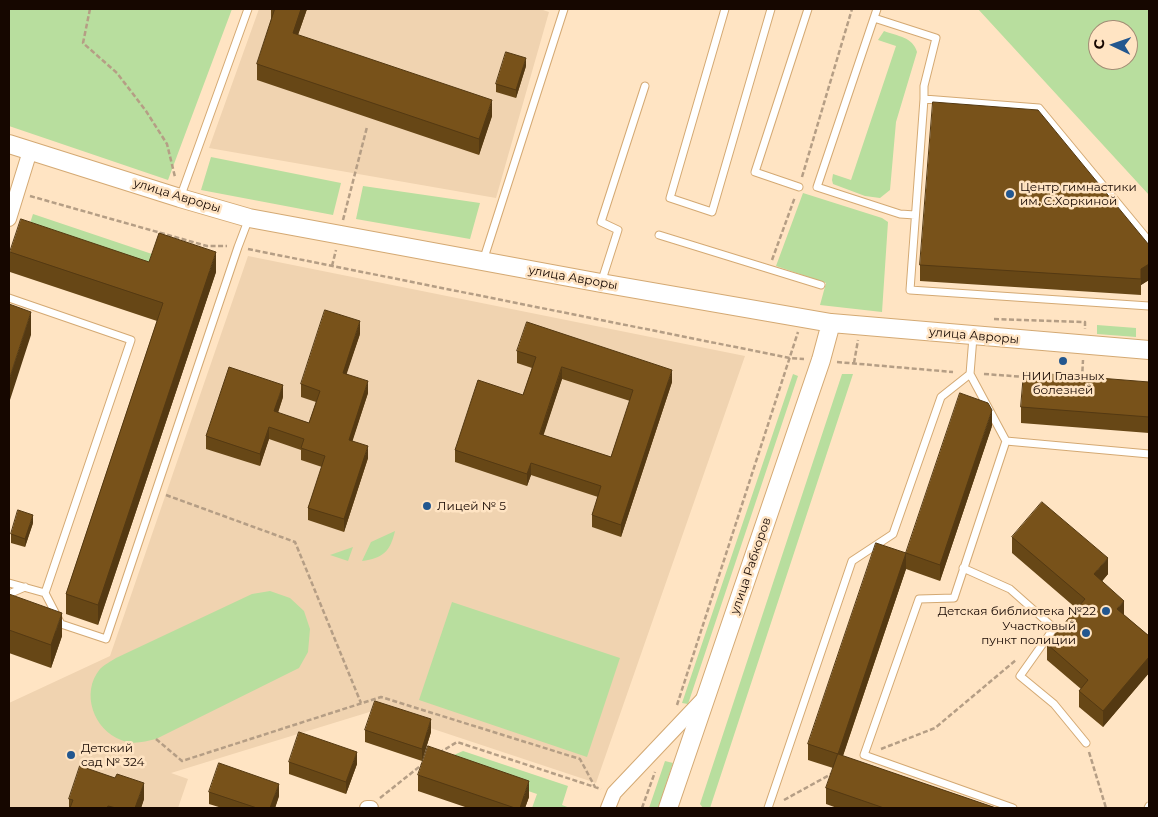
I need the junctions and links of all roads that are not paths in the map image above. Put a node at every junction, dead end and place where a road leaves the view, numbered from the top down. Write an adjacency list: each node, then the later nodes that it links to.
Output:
1 (248, 9): 13 (lane)
2 (564, 9): 19 (lane)
3 (725, 9): 4 (lane)
4 (771, 9)
5 (808, 9): 12 (lane)
6 (877, 9): 7 (lane)
7 (874, 18): 9 (lane); 14 (lane)
8 (645, 86): 20 (lane)
9 (924, 99): 14 (lane); 18 (lane)
10 (9, 144): 11 (street, улица Авроры)
11 (30, 151): 13 (street, улица Авроры); 16 (street)
12 (799, 187)
13 (180, 198): 15 (street, улица Авроры)
14 (915, 216): 23 (lane)
15 (249, 218): 19 (street, улица Авроры); 33 (lane)
16 (9, 219)
17 (659, 235): 21 (lane)
18 (1149, 241)
19 (483, 261): 20 (street, улица Авроры)
20 (601, 283): 24 (street, улица Авроры)
21 (821, 286)
22 (9, 298): 33 (lane)
23 (1149, 306)
24 (832, 323): 25 (street, улица Авроры); 35 (street, улица Рабкоров)
25 (974, 336): 26 (street, улица Авроры); 27 (lane)
26 (1149, 350)
27 (970, 374): 28 (lane); 39 (lane)
28 (1006, 441): 29 (lane); 30 (lane)
29 (1149, 454)
30 (963, 568): 36 (lane); 40 (lane)
31 (9, 583): 32 (lane)
32 (25, 587): 33 (lane); 34 (lane)
33 (45, 593)
34 (9, 594)
35 (707, 695): 37 (street); 38 (street, улица Рабкоров)
36 (1086, 743)
37 (608, 808)
38 (668, 808)
39 (768, 808)
40 (1013, 808)

